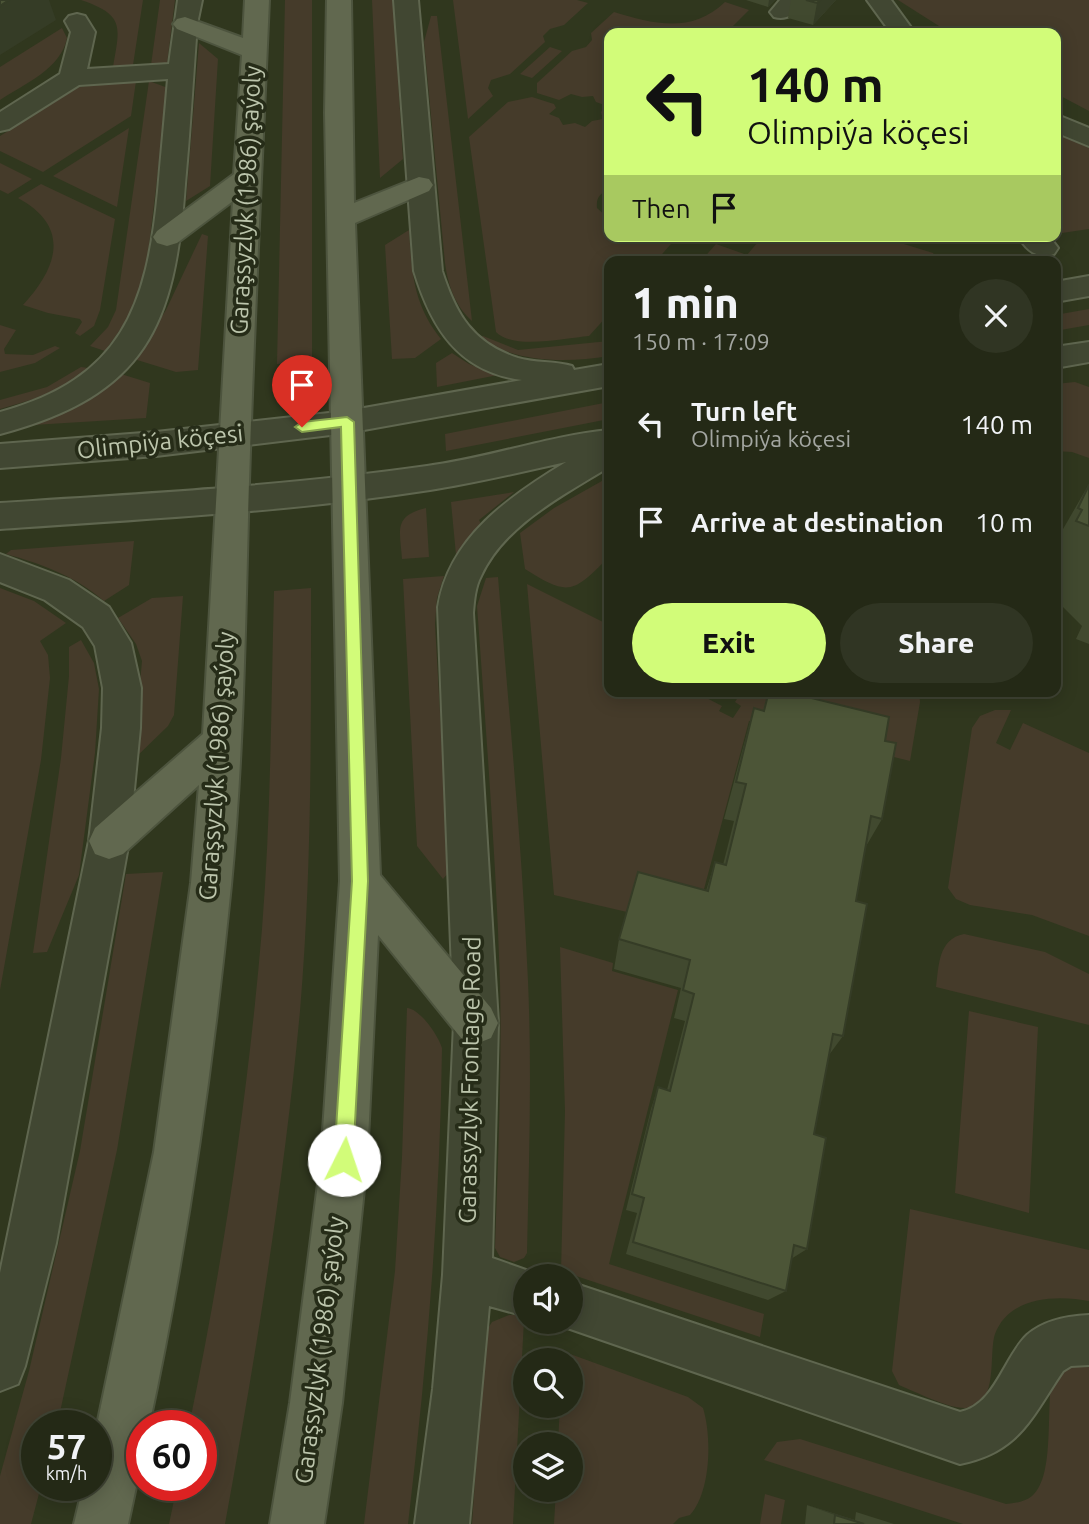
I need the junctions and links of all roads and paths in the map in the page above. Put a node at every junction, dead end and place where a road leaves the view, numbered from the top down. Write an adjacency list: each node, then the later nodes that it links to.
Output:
1 (257, 0): 8 (main road, Garaşsyzlyk (1986) şaýoly)
2 (340, 0): 16 (main road, Garaşsyzlyk (1986) şaýoly)
3 (407, 0): 15 (street)
4 (879, 0): 7 (street)
5 (188, 12): 8 (main road); 9 (street)
6 (77, 21): 10 (street)
7 (899, 28)
8 (253, 51): 14 (main road, Garaşsyzlyk (1986) şaýoly)
9 (181, 71): 10 (street); 17 (street)
10 (72, 78): 11 (street)
11 (0, 123)
12 (1061, 125): 13 (street)
13 (1089, 138)
14 (249, 176): 17 (main road); 25 (main road, Garaşsyzlyk (1986) şaýoly)
15 (419, 185): 16 (main road); 22 (street)
16 (341, 219): 23 (main road, Garaşsyzlyk (1986) şaýoly)
17 (167, 237): 24 (street, Olimpiýa köçesi)
18 (1089, 286): 19 (street)
19 (1061, 291)
20 (1089, 352): 21 (street)
21 (1061, 357)
22 (604, 376): 23 (street, Olimpiýa köçesi)
23 (347, 422): 25 (street, Olimpiýa köçesi); 29 (main road, Garaşsyzlyk (1986) şaýoly)
24 (0, 424)
25 (234, 435): 28 (street, Olimpiýa köçesi); 30 (main road, Garaşsyzlyk (1986) şaýoly)
26 (604, 442): 29 (street)
27 (604, 454): 36 (street, Garassyzlyk Frontage Road)
28 (0, 456)
29 (350, 489): 30 (street); 35 (main road, Garaşsyzlyk (1986) şaýoly)
30 (231, 501): 31 (street); 33 (main road, Garaşsyzlyk (1986) şaýoly)
31 (0, 516)
32 (0, 568): 34 (street)
33 (222, 741): 34 (main road); 43 (main road, Garaşsyzlyk (1986) şaýoly)
34 (109, 841): 37 (street)
35 (360, 881): 36 (main road); 44 (main road, Garaşsyzlyk (1986) şaýoly)
36 (476, 1023): 38 (street, Garassyzlyk Frontage Road)
37 (16, 1243): 42 (street)
38 (467, 1275): 39 (street); 45 (street, Garassyzlyk Frontage Road)
39 (513, 1288)
40 (583, 1310): 41 (street)
41 (1089, 1340)
42 (0, 1366)
43 (101, 1524)
44 (297, 1524)
45 (442, 1524)

